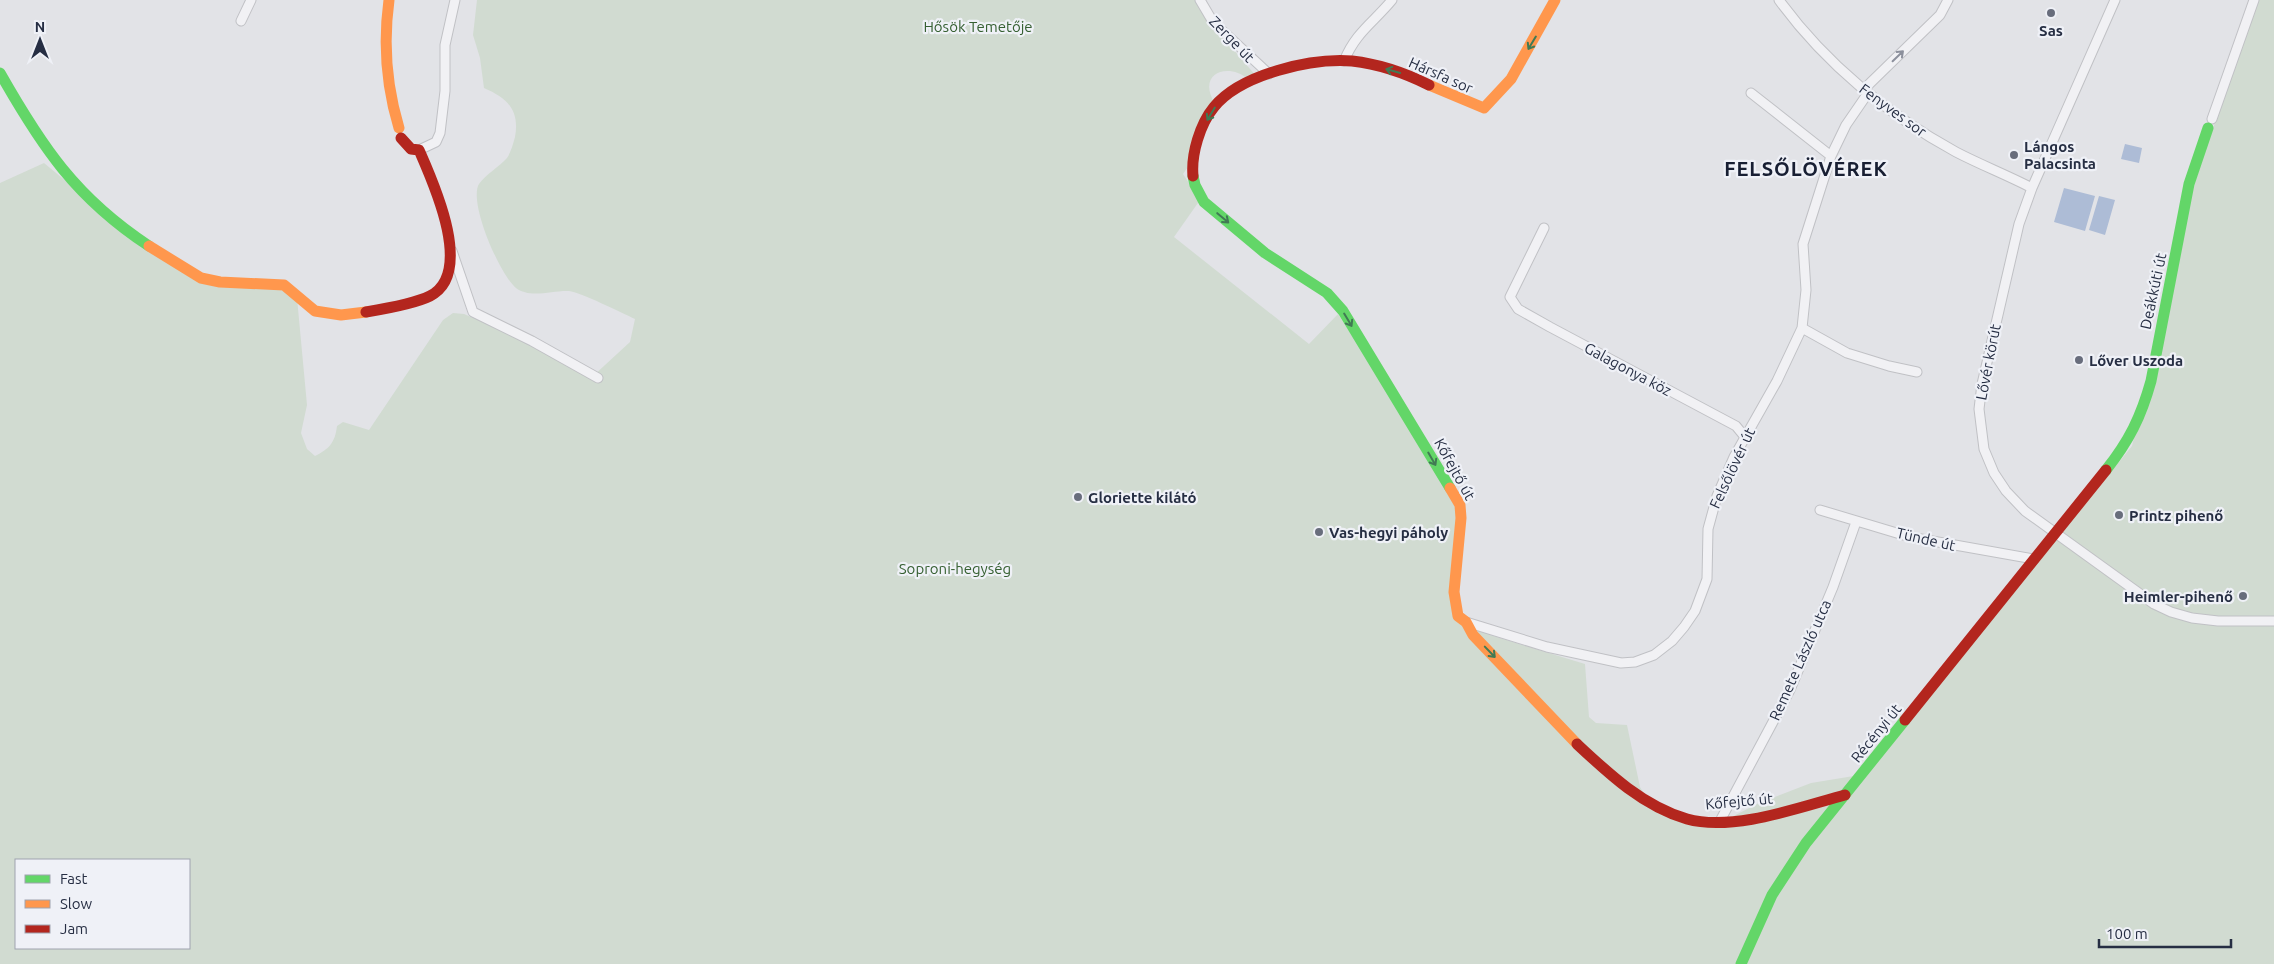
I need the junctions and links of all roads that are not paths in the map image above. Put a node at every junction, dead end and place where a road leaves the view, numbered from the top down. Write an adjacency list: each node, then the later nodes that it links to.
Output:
1 (251, 0): 11 (street)
2 (389, 0): 19 (street)
3 (455, 0): 19 (street)
4 (1200, 0): 14 (street, Zerge út)
5 (1392, 0): 12 (street)
6 (1555, 0): 12 (street, Hársfa sor, one-way to 12)
7 (1779, 0): 15 (street, Fenyves sor)
8 (1948, 0): 15 (street, Felsőlövér út, one-way to 8)
9 (2115, 0): 21 (street, Lővér körút)
10 (2254, 0): 18 (street)
11 (241, 21)
12 (1344, 61): 14 (street, Hársfa sor)
13 (0, 73): 23 (street)
14 (1269, 74): 16 (street, Hársfa sor)
15 (1865, 92): 20 (street, Felsőlövér út); 21 (street, Fenyves sor)
16 (1232, 93): 33 (street, Kőfejtő út, one-way to 33)
17 (1750, 93): 20 (street)
18 (2210, 124): 30 (street, Deákkúti út)
19 (419, 150): 23 (street)
20 (1831, 156): 24 (street, Felsőlövér út)
21 (2032, 188): 30 (street, Lővér körút)
22 (1544, 228): 27 (street, Galagonya köz)
23 (452, 251): 26 (street)
24 (1802, 328): 25 (street); 27 (street, Felsőlövér út)
25 (1917, 372)
26 (598, 378)
27 (1745, 437): 33 (street, Felsőlövér út)
28 (1820, 510): 29 (street, Tünde út)
29 (1856, 522): 31 (street, Tünde út); 35 (street, Remete László utca)
30 (2057, 529): 31 (street, Récényi út); 32 (street, Lővér körút)
31 (2034, 559): 34 (street, Récényi út)
32 (2274, 621)
33 (1466, 622): 35 (street, Kőfejtő út, one-way to 35)
34 (1844, 795): 35 (street, Kőfejtő út); 36 (street, Récényi út)
35 (1720, 821)
36 (1741, 964)

